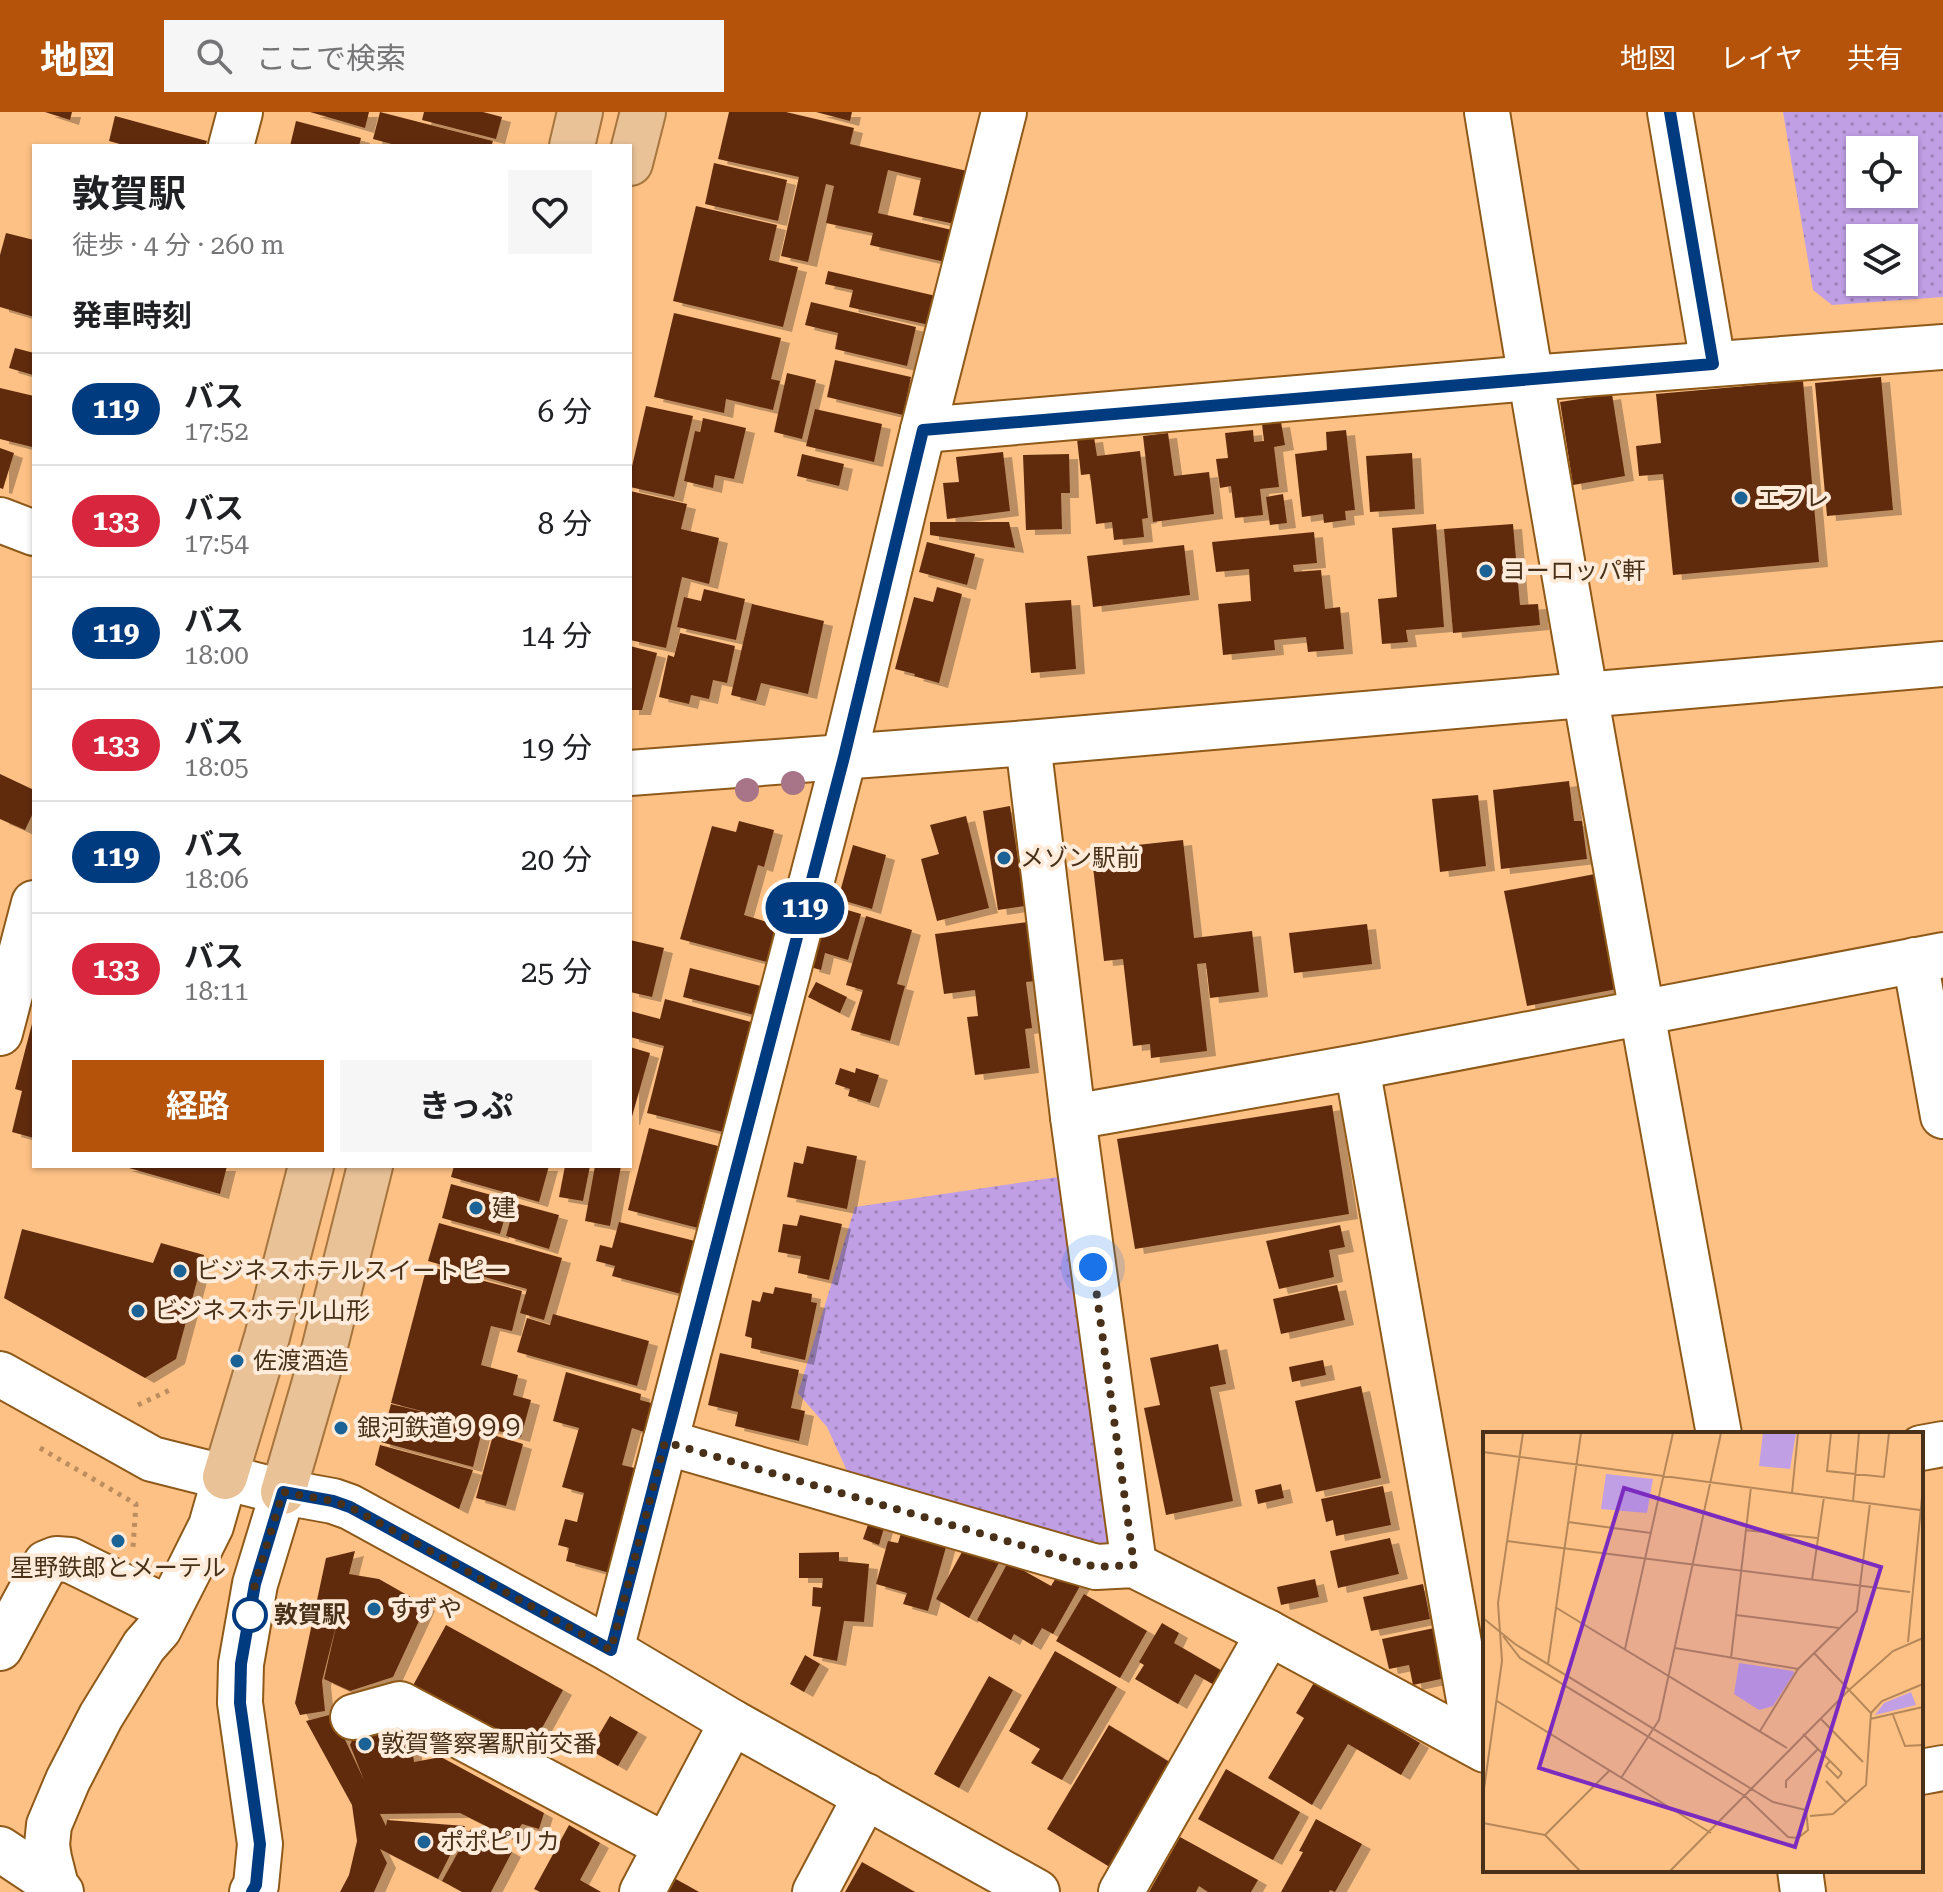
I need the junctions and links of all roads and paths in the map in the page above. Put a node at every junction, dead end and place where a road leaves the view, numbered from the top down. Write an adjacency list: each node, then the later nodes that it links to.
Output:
1 (240, 112): 7 (street)
2 (580, 112): 8 (main road)
3 (643, 112): 9 (main road)
4 (1004, 112): 13 (street)
5 (1487, 112): 12 (street)
6 (1670, 112): 11 (street)
7 (232, 144)
8 (572, 144)
9 (632, 155)
10 (1943, 347): 11 (street)
11 (1713, 364): 12 (street)
12 (1530, 378): 13 (street); 17 (street)
13 (923, 430): 19 (street)
14 (0, 520): 15 (street)
15 (32, 532)
16 (1943, 664): 17 (street)
17 (1585, 695): 18 (street); 23 (street)
18 (1028, 743): 19 (street); 27 (street)
19 (844, 757): 20 (street); 33 (street)
20 (632, 773)
21 (32, 911): 24 (street)
22 (1929, 958): 23 (street); 26 (street)
23 (1641, 1014): 25 (street); 31 (street)
24 (0, 1033)
25 (1357, 1067): 27 (street); 46 (street)
26 (1943, 1116)
27 (1073, 1117): 39 (street)
28 (310, 1168): 36 (main road)
29 (370, 1168): 37 (main road)
30 (0, 1374): 36 (street)
31 (1719, 1432)
32 (27, 1441): 38 (path)
33 (665, 1442): 39 (street); 43 (street)
34 (1943, 1444): 35 (street)
35 (1923, 1448)
36 (225, 1477): 37 (street); 40 (street)
37 (283, 1492): 43 (street); 54 (street)
38 (136, 1504)
39 (1134, 1565): 41 (street)
40 (169, 1609): 42 (street); 53 (street)
41 (1269, 1633): 46 (street); 58 (street)
42 (0, 1648)
43 (611, 1650): 45 (street)
44 (353, 1717): 50 (street)
45 (732, 1722): 49 (street); 50 (street)
46 (1481, 1747)
47 (1943, 1768): 48 (street)
48 (1923, 1772)
49 (866, 1796): 56 (street); 57 (street)
50 (666, 1846): 55 (street)
51 (0, 1849): 53 (street)
52 (1800, 1872): 59 (street)
53 (58, 1889)
54 (252, 1892)
55 (642, 1892)
56 (815, 1892)
57 (1037, 1892)
58 (1121, 1892)
59 (1803, 1892)

